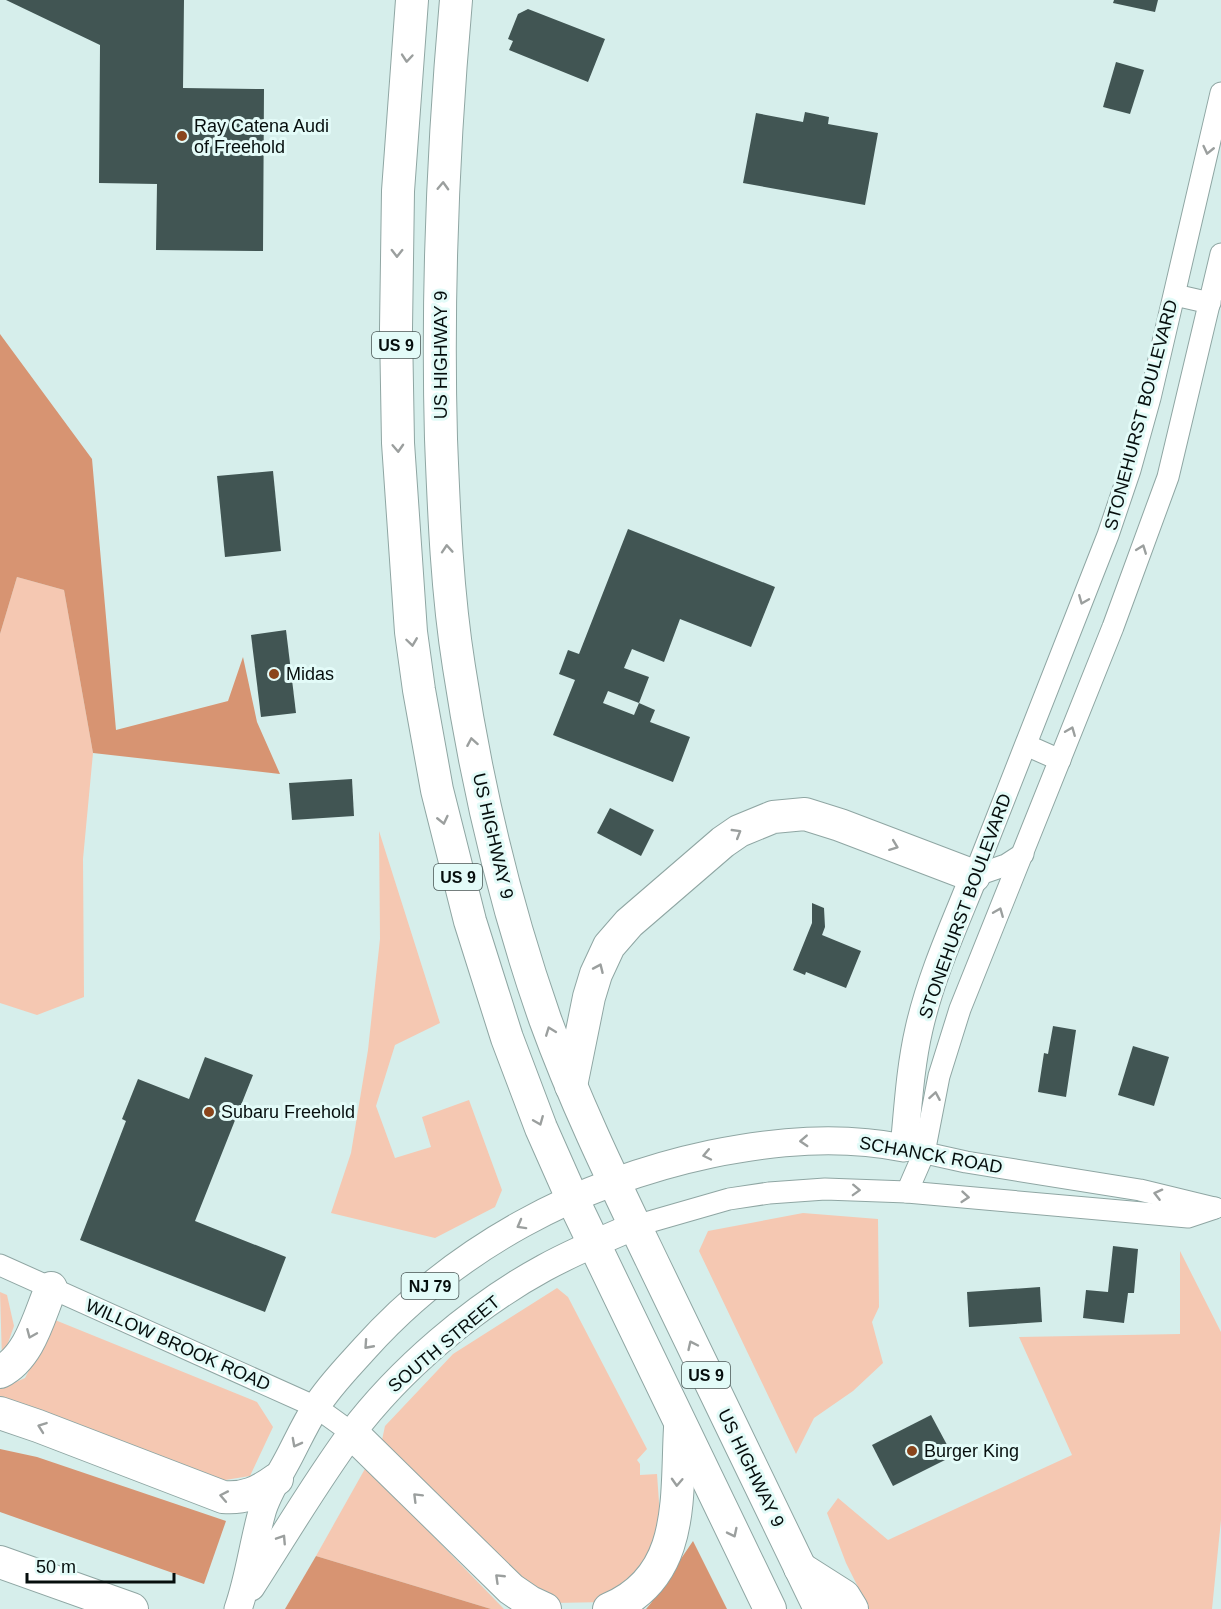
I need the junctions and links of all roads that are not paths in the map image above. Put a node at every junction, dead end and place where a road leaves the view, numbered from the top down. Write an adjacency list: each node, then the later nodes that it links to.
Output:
1 (412, 0): 15 (highway, US 9, one-way to 15)
2 (456, 0): 11 (highway, US HIGHWAY 9 / US 9, one-way to 2)
3 (1221, 93): 5 (street, STONEHURST BOULEVARD, one-way to 5)
4 (1221, 254): 6 (street, STONEHURST BOULEVARD)
5 (1174, 295): 6 (street); 7 (street, STONEHURST BOULEVARD, one-way to 7)
6 (1210, 303): 8 (street, STONEHURST BOULEVARD, one-way to 6)
7 (1026, 745): 8 (street); 10 (street, STONEHURST BOULEVARD)
8 (1060, 760): 9 (street, STONEHURST BOULEVARD)
9 (1023, 854): 10 (street); 12 (street, STONEHURST BOULEVARD, one-way to 9)
10 (974, 876): 11 (highway, one-way to 10); 12 (main road, STONEHURST BOULEVARD)
11 (571, 1086): 13 (highway, US HIGHWAY 9 / US 9)
12 (914, 1151): 13 (main road, SCHANCK ROAD, one-way to 13); 14 (street, STONEHURST BOULEVARD); 16 (street, SCHANCK ROAD, one-way to 12)
13 (613, 1181): 15 (main road, SOUTH STREET / NJ 79); 17 (highway, US HIGHWAY 9 / US 9)
14 (907, 1192): 16 (street, SCHANCK ROAD, one-way to 16); 17 (street, SCHANCK ROAD, one-way to 14)
15 (572, 1198): 18 (highway, US 9); 22 (main road, SOUTH STREET / NJ 79, one-way to 22)
16 (1218, 1208)
17 (635, 1226): 18 (main road, SOUTH STREET / NJ 79); 28 (highway, US HIGHWAY 9 / US 9, one-way to 17)
18 (594, 1243): 24 (highway, US 9); 25 (main road, SOUTH STREET / NJ 79)
19 (0, 1265): 20 (street, WILLOW BROOK ROAD)
20 (51, 1288): 21 (highway, one-way to 21); 22 (street, WILLOW BROOK ROAD)
21 (0, 1372)
22 (316, 1407): 25 (street, WILLOW BROOK ROAD); 26 (main road, SOUTH STREET / NJ 79, one-way to 26)
23 (0, 1413): 26 (highway, one-way to 23)
24 (680, 1424): 32 (highway, one-way to 32); 33 (highway, US 9, one-way to 33)
25 (352, 1433): 29 (main road, SOUTH STREET / NJ 79, one-way to 25); 31 (highway, one-way to 25)
26 (277, 1479): 29 (main road, SOUTH STREET / NJ 79)
27 (0, 1562): 30 (highway)
28 (800, 1568): 34 (highway, US HIGHWAY 9 / US 9); 35 (highway)
29 (238, 1607)
30 (132, 1609)
31 (545, 1609)
32 (609, 1609)
33 (770, 1609)
34 (820, 1609)
35 (852, 1609)

